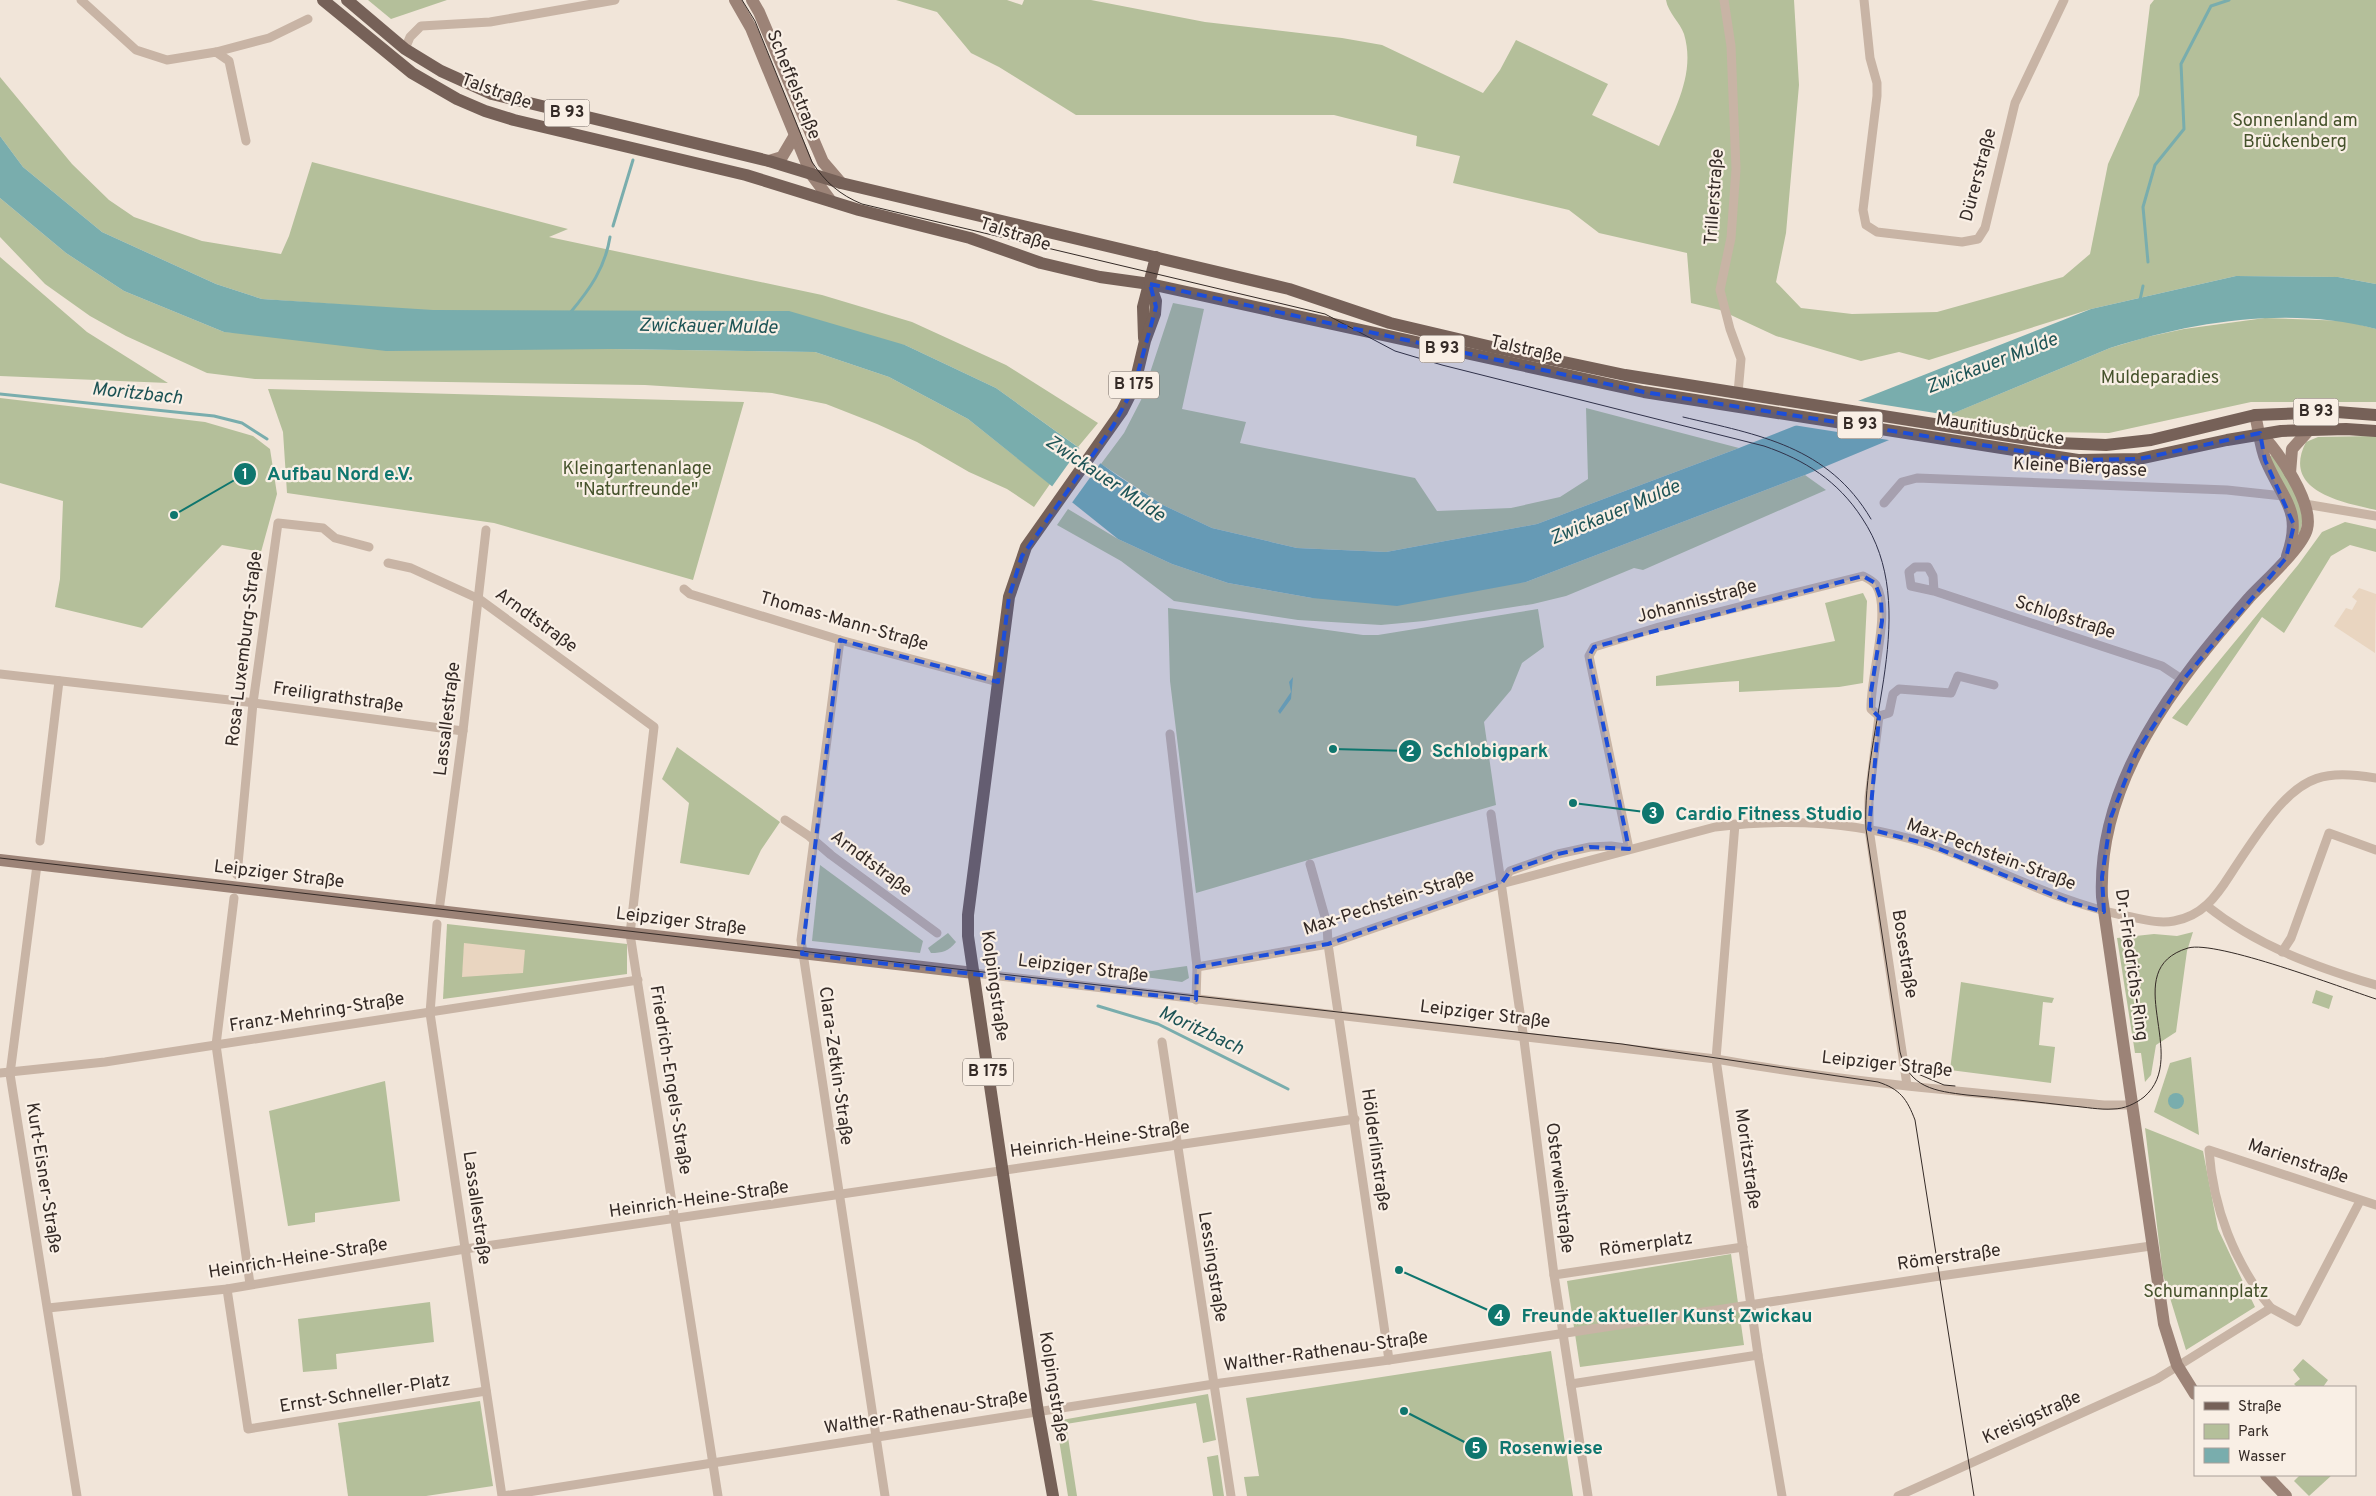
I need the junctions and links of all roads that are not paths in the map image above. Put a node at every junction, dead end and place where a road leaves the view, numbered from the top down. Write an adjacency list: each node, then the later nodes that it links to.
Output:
1 (80, 0): 12 (street)
2 (323, 0): 17 (main road, Talstraße / B 93)
3 (347, 0): 11 (main road, Talstraße / B 93)
4 (615, 0): 11 (street)
5 (734, 0): 13 (street, Scheffelstraße)
6 (752, 0): 16 (street, Scheffelstraße)
7 (1724, 0): 21 (street, Trillerstraße)
8 (1864, 0): 9 (street, Dürerstraße)
9 (2064, 0)
10 (308, 19): 12 (street)
11 (404, 49): 15 (main road, Talstraße / B 93)
12 (216, 52): 14 (street)
13 (795, 135): 15 (street); 17 (street, Scheffelstraße)
14 (246, 141)
15 (769, 161): 17 (main road, Talstraße / B 93)
16 (823, 162): 17 (street, Scheffelstraße); 18 (street, Scheffelstraße)
17 (815, 182): 18 (main road, Talstraße / B 93); 20 (main road, Talstraße / B 93)
18 (841, 183): 19 (main road, Talstraße / B 93)
19 (1156, 257): 20 (main road, B 175); 21 (main road, Talstraße / B 93)
20 (1150, 284): 21 (main road, Talstraße / B 93); 43 (main road, Kolpingstraße / B 175)
21 (1736, 399): 22 (main road, Mauritiusbrücke / B 93); 26 (main road, Mauritiusbrücke / B 93)
22 (2255, 415): 23 (main road, B 93); 26 (street, Dr.-Friedrichs-Ring)
23 (2376, 415)
24 (2310, 429): 25 (main road, B 93); 26 (main road, B 93); 27 (street)
25 (2376, 431)
26 (2260, 433): 27 (street, Dr.-Friedrichs-Ring); 28 (street, Dr.-Friedrichs-Ring)
27 (2290, 476): 30 (street, Dr.-Friedrichs-Ring)
28 (2284, 496): 29 (street, Kleine Biergasse); 34 (street, Dr.-Friedrichs-Ring)
29 (1884, 503)
30 (2305, 504): 31 (street); 34 (street, Dr.-Friedrichs-Ring)
31 (2376, 516)
32 (486, 530): 38 (street, Lassallestraße)
33 (369, 547): 45 (street, Rosa-Luxemburg-Straße)
34 (2286, 558): 41 (street, Dr.-Friedrichs-Ring)
35 (388, 563): 38 (street, Arndtstraße)
36 (684, 589): 39 (street, Thomas-Mann-Straße)
37 (1934, 591): 41 (street, Schloßstraße)
38 (479, 599): 47 (street, Arndtstraße); 48 (street, Lassallestraße)
39 (840, 640): 43 (street, Thomas-Mann-Straße); 55 (street, Clara-Zetkin-Straße)
40 (0, 674): 42 (street, Freiligrathstraße)
41 (2183, 680): 66 (street, Dr.-Friedrichs-Ring)
42 (59, 681): 45 (street, Freiligrathstraße); 56 (street)
43 (998, 682): 74 (main road, Kolpingstraße / B 175)
44 (1994, 685): 46 (street)
45 (252, 703): 48 (street, Freiligrathstraße); 62 (street, Rosa-Luxemburg-Straße)
46 (1879, 716): 54 (street, Bosestraße); 57 (street, Johannisstraße)
47 (654, 727): 68 (street, Friedrich-Engels-Straße)
48 (463, 732): 67 (street, Lassallestraße)
49 (1170, 734): 73 (street)
50 (2376, 778): 65 (street)
51 (1491, 814): 63 (street, Osterweihstraße)
52 (785, 820): 55 (street, Arndtstraße)
53 (1735, 824): 54 (street, Max-Pechstein-Straße); 57 (street, Max-Pechstein-Straße); 83 (street, Moritzstraße)
54 (1868, 829): 66 (street, Max-Pechstein-Straße); 86 (street, Bosestraße)
55 (814, 840): 69 (street, Arndtstraße); 72 (street, Clara-Zetkin-Straße)
56 (40, 841)
57 (1630, 849): 63 (street, Max-Pechstein-Straße); 63 (street, Max-Pechstein-Straße)
58 (2376, 850): 71 (street)
59 (0, 860): 61 (street, Leipziger Straße)
60 (1310, 864): 70 (street, Hölderlinstraße)
61 (37, 865): 67 (street, Leipziger Straße); 85 (street, Kurt-Eisner-Straße)
62 (237, 875)
63 (1501, 884): 70 (street, Max-Pechstein-Straße); 80 (street, Osterweihstraße)
64 (234, 898): 82 (street)
65 (2207, 906): 66 (street, Max-Pechstein-Straße); 71 (street)
66 (2104, 912): 87 (street, Dr.-Friedrichs-Ring)
67 (438, 918): 68 (street, Leipziger Straße); 78 (street, Lassallestraße)
68 (630, 934): 72 (street, Leipziger Straße); 75 (street, Friedrich-Engels-Straße)
69 (938, 934)
70 (1328, 944): 73 (street, Max-Pechstein-Straße); 79 (street, Hölderlinstraße)
71 (2282, 952): 76 (street)
72 (802, 954): 74 (street, Leipziger Straße); 91 (street, Clara-Zetkin-Straße)
73 (1197, 967): 77 (street)
74 (974, 973): 77 (street, Leipziger Straße); 90 (main road, Kolpingstraße / B 175)
75 (638, 980): 78 (street, Franz-Mehring-Straße); 94 (street, Friedrich-Engels-Straße)
76 (2376, 985)
77 (1196, 1000): 79 (street, Leipziger Straße)
78 (430, 1012): 82 (street, Franz-Mehring-Straße); 97 (street, Lassallestraße)
79 (1339, 1016): 80 (street, Leipziger Straße); 88 (street, Hölderlinstraße)
80 (1523, 1037): 83 (street, Leipziger Straße); 98 (street, Osterweihstraße)
81 (1162, 1042): 89 (street, Lessingstraße)
82 (216, 1045): 85 (street, Franz-Mehring-Straße); 99 (street)
83 (1716, 1059): 86 (street, Leipziger Straße); 95 (street, Moritzstraße)
84 (0, 1073): 85 (street, Franz-Mehring-Straße)
85 (10, 1074): 102 (street, Kurt-Eisner-Straße)
86 (1907, 1084): 87 (street, Leipziger Straße)
87 (2132, 1105): 96 (street, Dr.-Friedrichs-Ring)
88 (1354, 1119): 89 (street, Heinrich-Heine-Straße); 106 (street, Hölderlinstraße)
89 (1177, 1145): 90 (street, Heinrich-Heine-Straße); 108 (street, Lessingstraße)
90 (1003, 1171): 91 (street, Heinrich-Heine-Straße); 112 (main road, Kolpingstraße / B 175)
91 (838, 1196): 94 (street, Heinrich-Heine-Straße); 113 (street, Clara-Zetkin-Straße)
92 (2360, 1201): 93 (street, Marienstraße); 103 (street); 103 (street, Marienstraße)
93 (2376, 1205)
94 (675, 1220): 97 (street, Heinrich-Heine-Straße); 114 (street, Friedrich-Engels-Straße)
95 (1743, 1246): 98 (street, Römerplatz); 101 (street, Moritzstraße)
96 (2151, 1246): 101 (street, Römerstraße); 107 (street, Dr.-Friedrichs-Ring)
97 (465, 1249): 99 (street, Heinrich-Heine-Straße); 110 (street, Lassallestraße)
98 (1554, 1275): 104 (street, Osterweihstraße)
99 (250, 1284): 100 (street, Heinrich-Heine-Straße)
100 (228, 1289): 102 (street, Heinrich-Heine-Straße); 110 (street, Ernst-Schneller-Platz)
101 (1751, 1304): 104 (street); 105 (street, Moritzstraße)
102 (48, 1308): 116 (street, Kurt-Eisner-Straße)
103 (2271, 1308): 107 (street)
104 (1562, 1333): 106 (street, Walther-Rathenau-Straße); 109 (street, Osterweihstraße)
105 (1758, 1355): 109 (street); 123 (street, Moritzstraße)
106 (1389, 1360): 108 (street, Walther-Rathenau-Straße)
107 (2177, 1366): 111 (street, Dr.-Friedrichs-Ring); 124 (street, Kreisigstraße)
108 (1214, 1384): 112 (street, Walther-Rathenau-Straße); 121 (street, Lessingstraße)
109 (1571, 1384): 122 (street, Osterweihstraße)
110 (486, 1391): 117 (street, Lassallestraße)
111 (2194, 1392)
112 (1038, 1412): 113 (street, Walther-Rathenau-Straße); 120 (main road, Kolpingstraße / B 175)
113 (876, 1437): 114 (street, Walther-Rathenau-Straße); 119 (street, Clara-Zetkin-Straße)
114 (713, 1463): 117 (street, Walther-Rathenau-Straße); 118 (street, Friedrich-Engels-Straße)
115 (2267, 1476): 125 (street)
116 (77, 1496)
117 (502, 1496)
118 (718, 1496)
119 (885, 1496)
120 (1053, 1496)
121 (1231, 1496)
122 (1588, 1496)
123 (1782, 1496)
124 (1898, 1496)
125 (2286, 1496)

